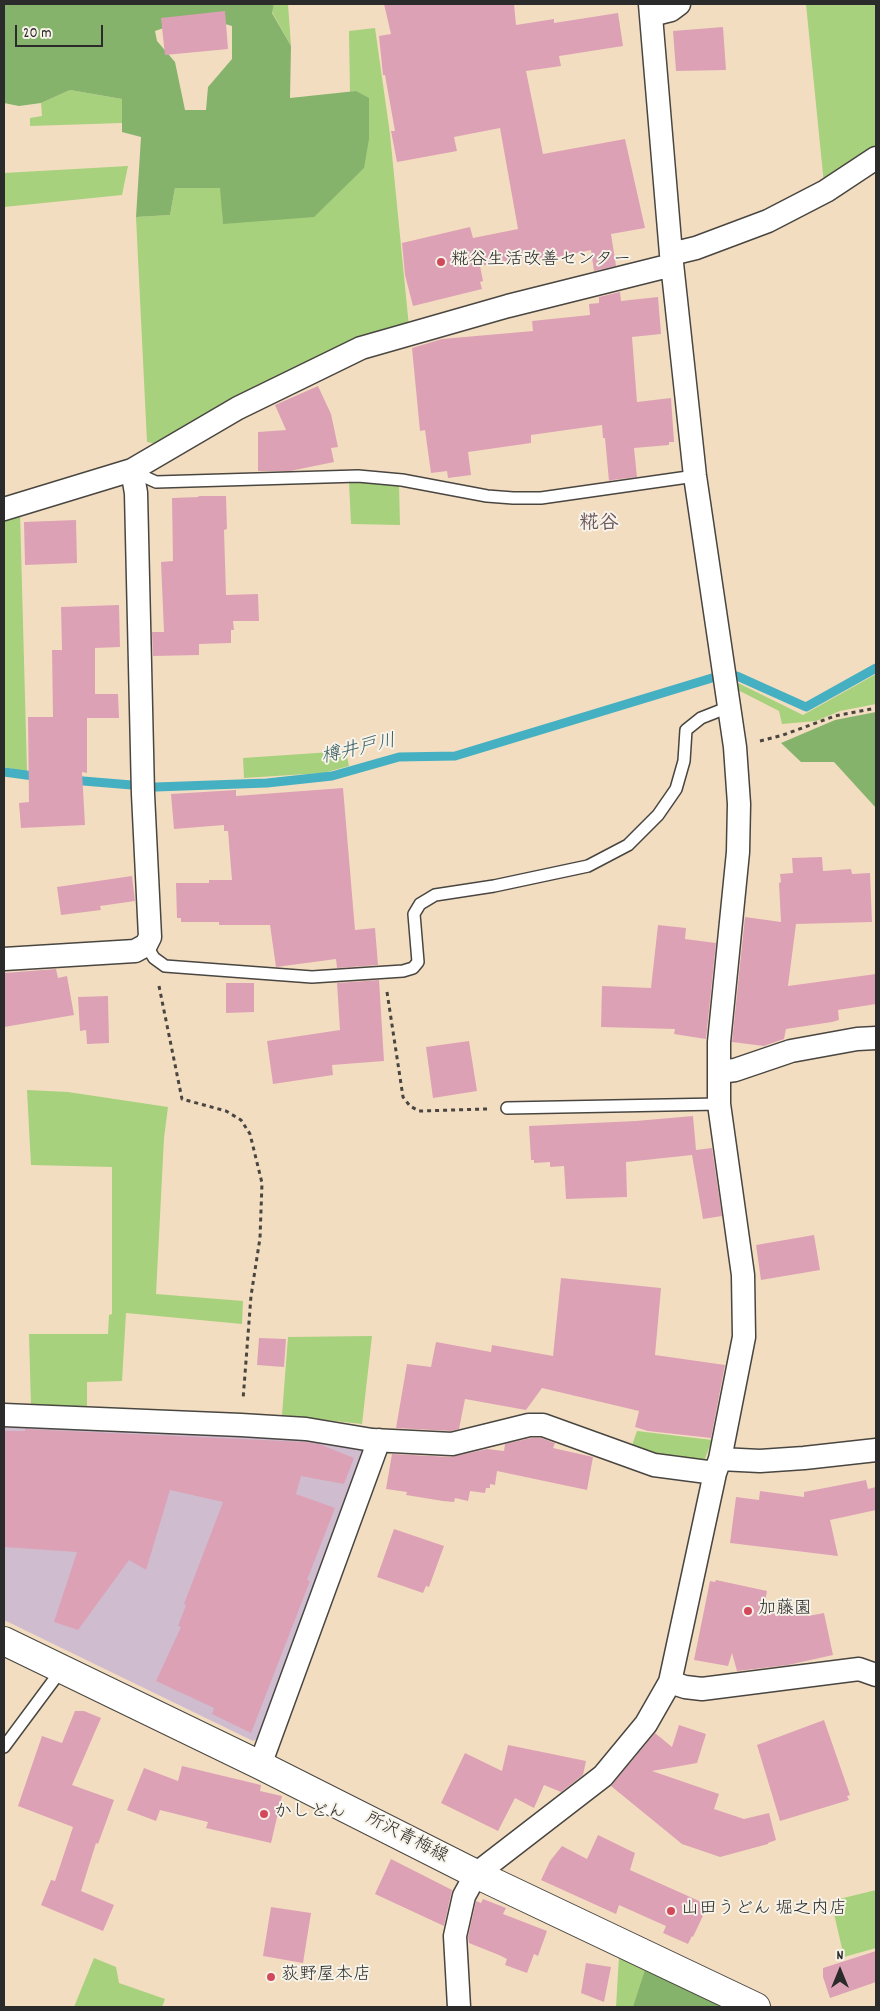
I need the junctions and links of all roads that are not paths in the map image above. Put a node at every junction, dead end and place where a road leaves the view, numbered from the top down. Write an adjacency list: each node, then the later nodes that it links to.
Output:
1 (679, 4): 2 (street)
2 (651, 9): 4 (street)
3 (876, 158): 4 (street)
4 (671, 260): 5 (street); 6 (street)
5 (132, 470): 6 (lane); 7 (street); 9 (street)
6 (695, 476): 8 (street)
7 (4, 509)
8 (729, 707): 9 (lane); 12 (street)
9 (150, 952): 10 (street)
10 (4, 959)
11 (876, 1038): 12 (street)
12 (720, 1072): 13 (street)
13 (719, 1104): 14 (lane); 18 (street)
14 (507, 1108)
15 (4, 1415): 16 (street)
16 (379, 1440): 18 (street); 25 (street)
17 (876, 1450): 18 (street)
18 (717, 1466): 23 (street)
19 (4, 1641): 20 (main road, 所沢青梅線)
20 (62, 1669): 24 (lane); 25 (main road, 所沢青梅線)
21 (876, 1676): 22 (street); 23 (street)
22 (876, 1680)
23 (670, 1682): 26 (street)
24 (4, 1747)
25 (260, 1765): 26 (main road, 所沢青梅線)
26 (476, 1874): 27 (street); 28 (main road, 所沢青梅線)
27 (459, 2007)
28 (756, 2007)

